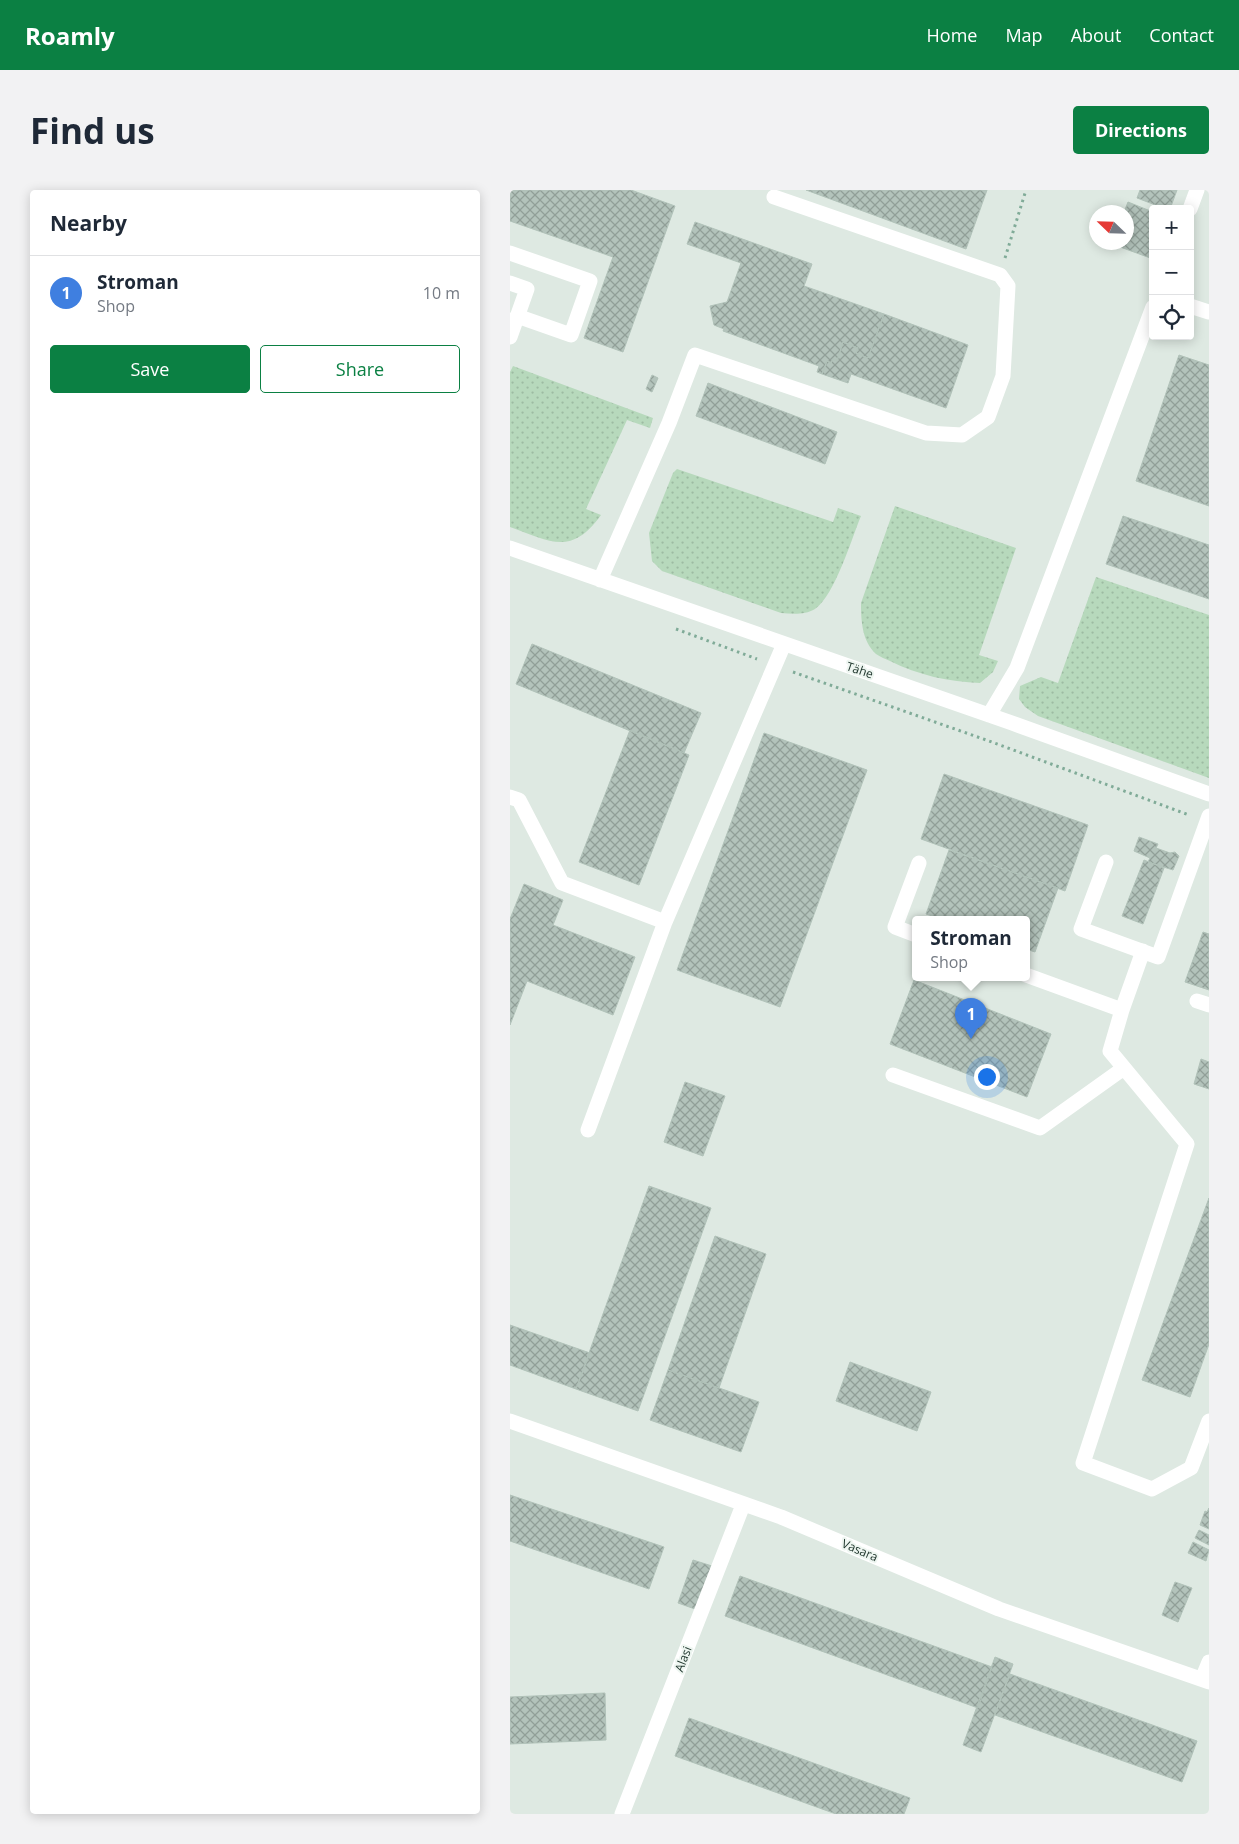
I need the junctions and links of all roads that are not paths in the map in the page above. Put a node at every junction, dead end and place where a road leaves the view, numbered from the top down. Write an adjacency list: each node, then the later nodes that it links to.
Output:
1 (1197, 190): 3 (street)
2 (774, 197): 12 (street)
3 (1191, 205)
4 (510, 253): 8 (street)
5 (510, 283): 8 (street)
6 (1194, 307): 7 (street)
7 (1209, 312)
8 (517, 316): 10 (street)
9 (1149, 318): 14 (street)
10 (510, 337)
11 (510, 548): 12 (street, Tähe)
12 (600, 580): 13 (street, Tähe)
13 (784, 644): 14 (street, Tähe); 20 (street)
14 (989, 715): 15 (street, Tähe)
15 (1209, 794)
16 (510, 797): 20 (street)
17 (1208, 819): 22 (street)
18 (1106, 862): 22 (street)
19 (919, 863): 21 (street)
20 (665, 922): 27 (street)
21 (912, 933)
22 (1143, 951): 24 (street)
23 (1030, 976): 24 (street)
24 (1122, 1010): 25 (street)
25 (1124, 1068): 26 (street); 29 (street)
26 (893, 1075)
27 (588, 1130)
28 (510, 1421): 30 (street, Vasara)
29 (1209, 1421)
30 (743, 1504): 32 (street, Vasara); 33 (street, Alasi)
31 (1209, 1662): 32 (street)
32 (1206, 1680)
33 (622, 1814)

